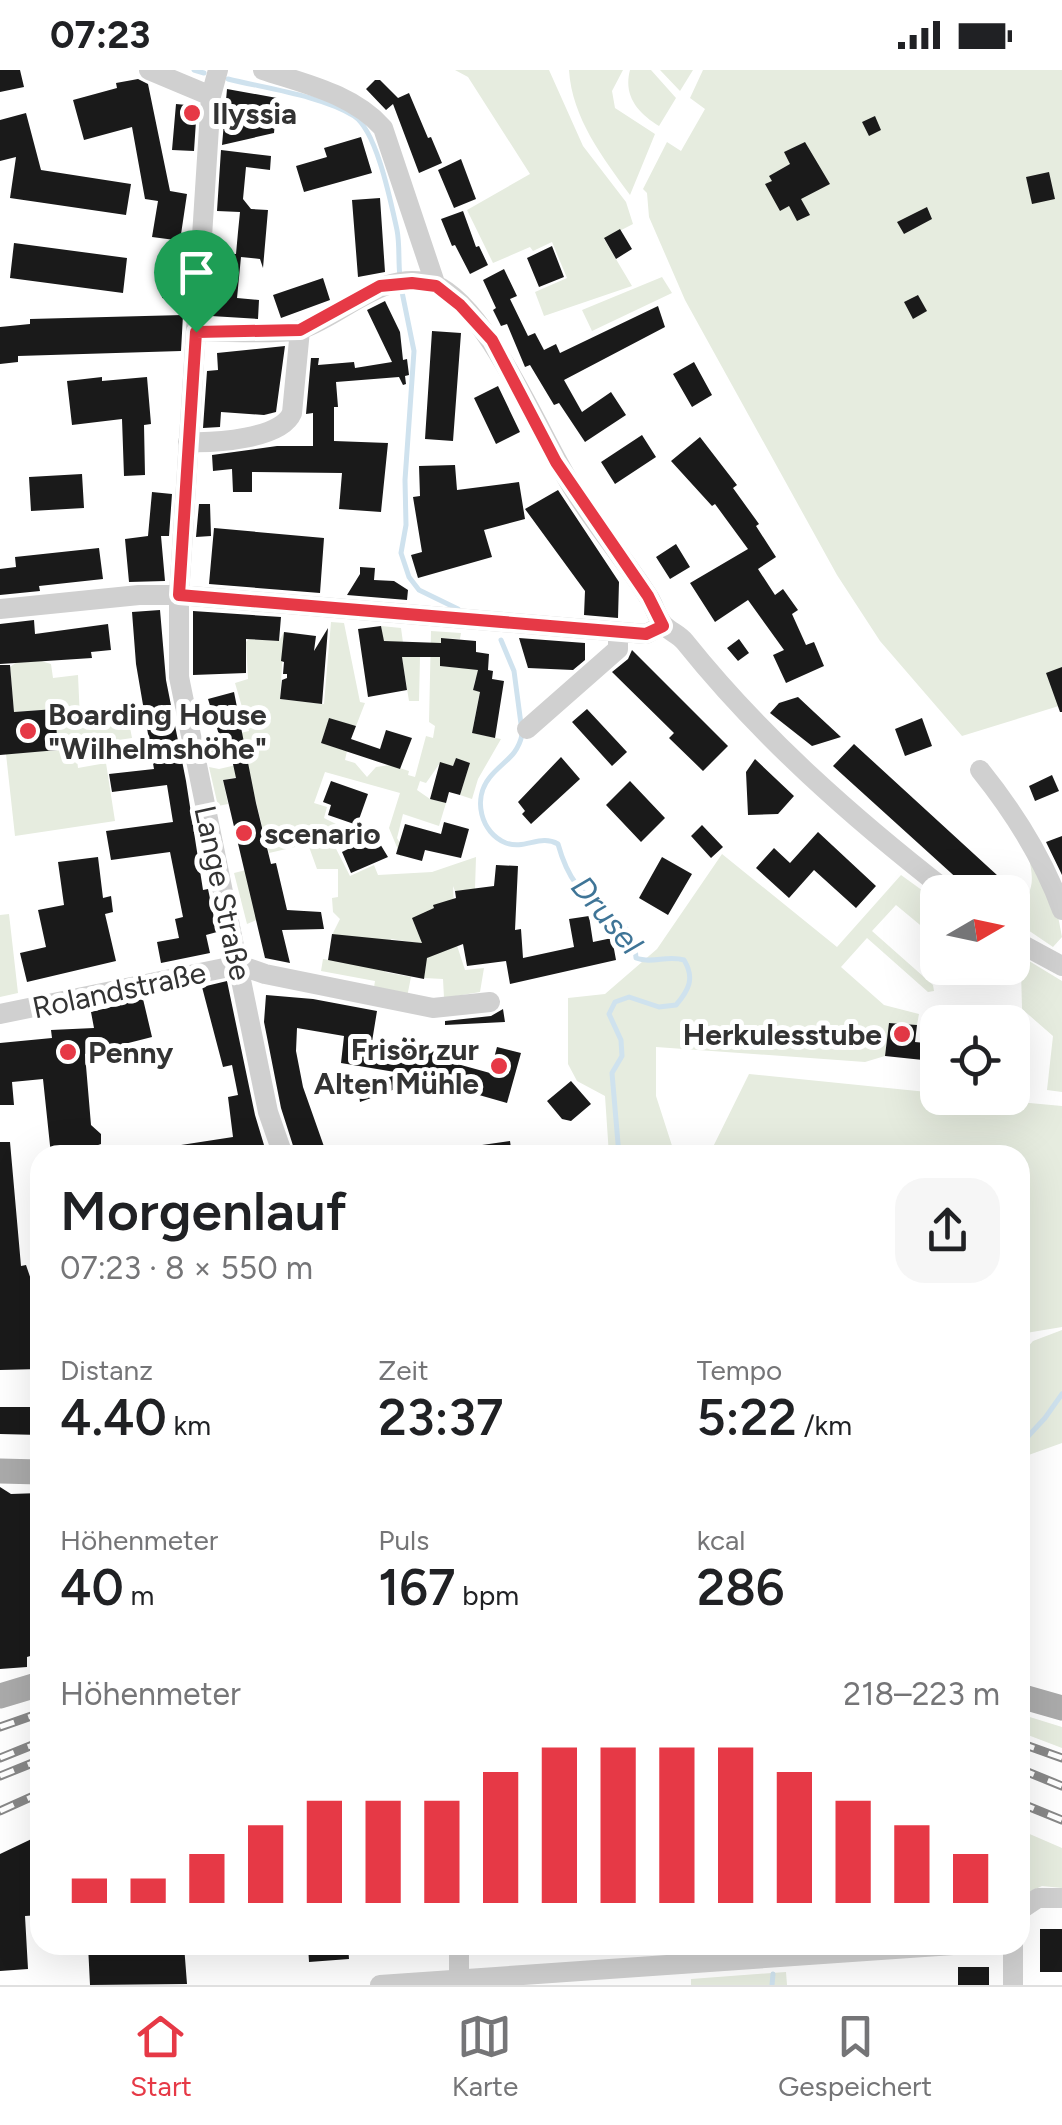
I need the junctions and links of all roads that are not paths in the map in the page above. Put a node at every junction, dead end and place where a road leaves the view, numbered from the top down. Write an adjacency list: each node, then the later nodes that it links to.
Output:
1 (149, 70): 4 (street)
2 (218, 70): 4 (street, Lange Straße)
3 (263, 70): 5 (street)
4 (211, 96): 7 (street, Lange Straße)
5 (436, 286): 6 (street); 11 (street)
6 (300, 330): 7 (street); 8 (street)
7 (196, 332): 8 (street, Lange Straße)
8 (188, 442): 9 (street, Lange Straße)
9 (179, 595): 10 (street); 12 (street); 19 (street, Lange Straße)
10 (0, 609)
11 (663, 626): 12 (street); 15 (street)
12 (618, 632): 13 (street)
13 (527, 728)
14 (980, 770): 16 (street)
15 (926, 875)
16 (1062, 910)
17 (1030, 948): 18 (street)
18 (1062, 964)
19 (238, 965): 20 (street); 21 (street, Rolandstraße); 22 (street, Lange Straße)
20 (490, 1002)
21 (0, 1014)
22 (280, 1145)
23 (0, 1471): 24 (main road)
24 (30, 1472)
25 (30, 1687): 26 (main road)
26 (0, 1696)
27 (1030, 1699): 28 (main road)
28 (1062, 1708)
29 (1062, 1898): 30 (street)
30 (1030, 1903)
31 (459, 1955): 34 (street)
32 (819, 1955): 34 (street)
33 (1013, 1955): 36 (street)
34 (459, 1982): 35 (street)
35 (380, 1985)
36 (1014, 1985)

